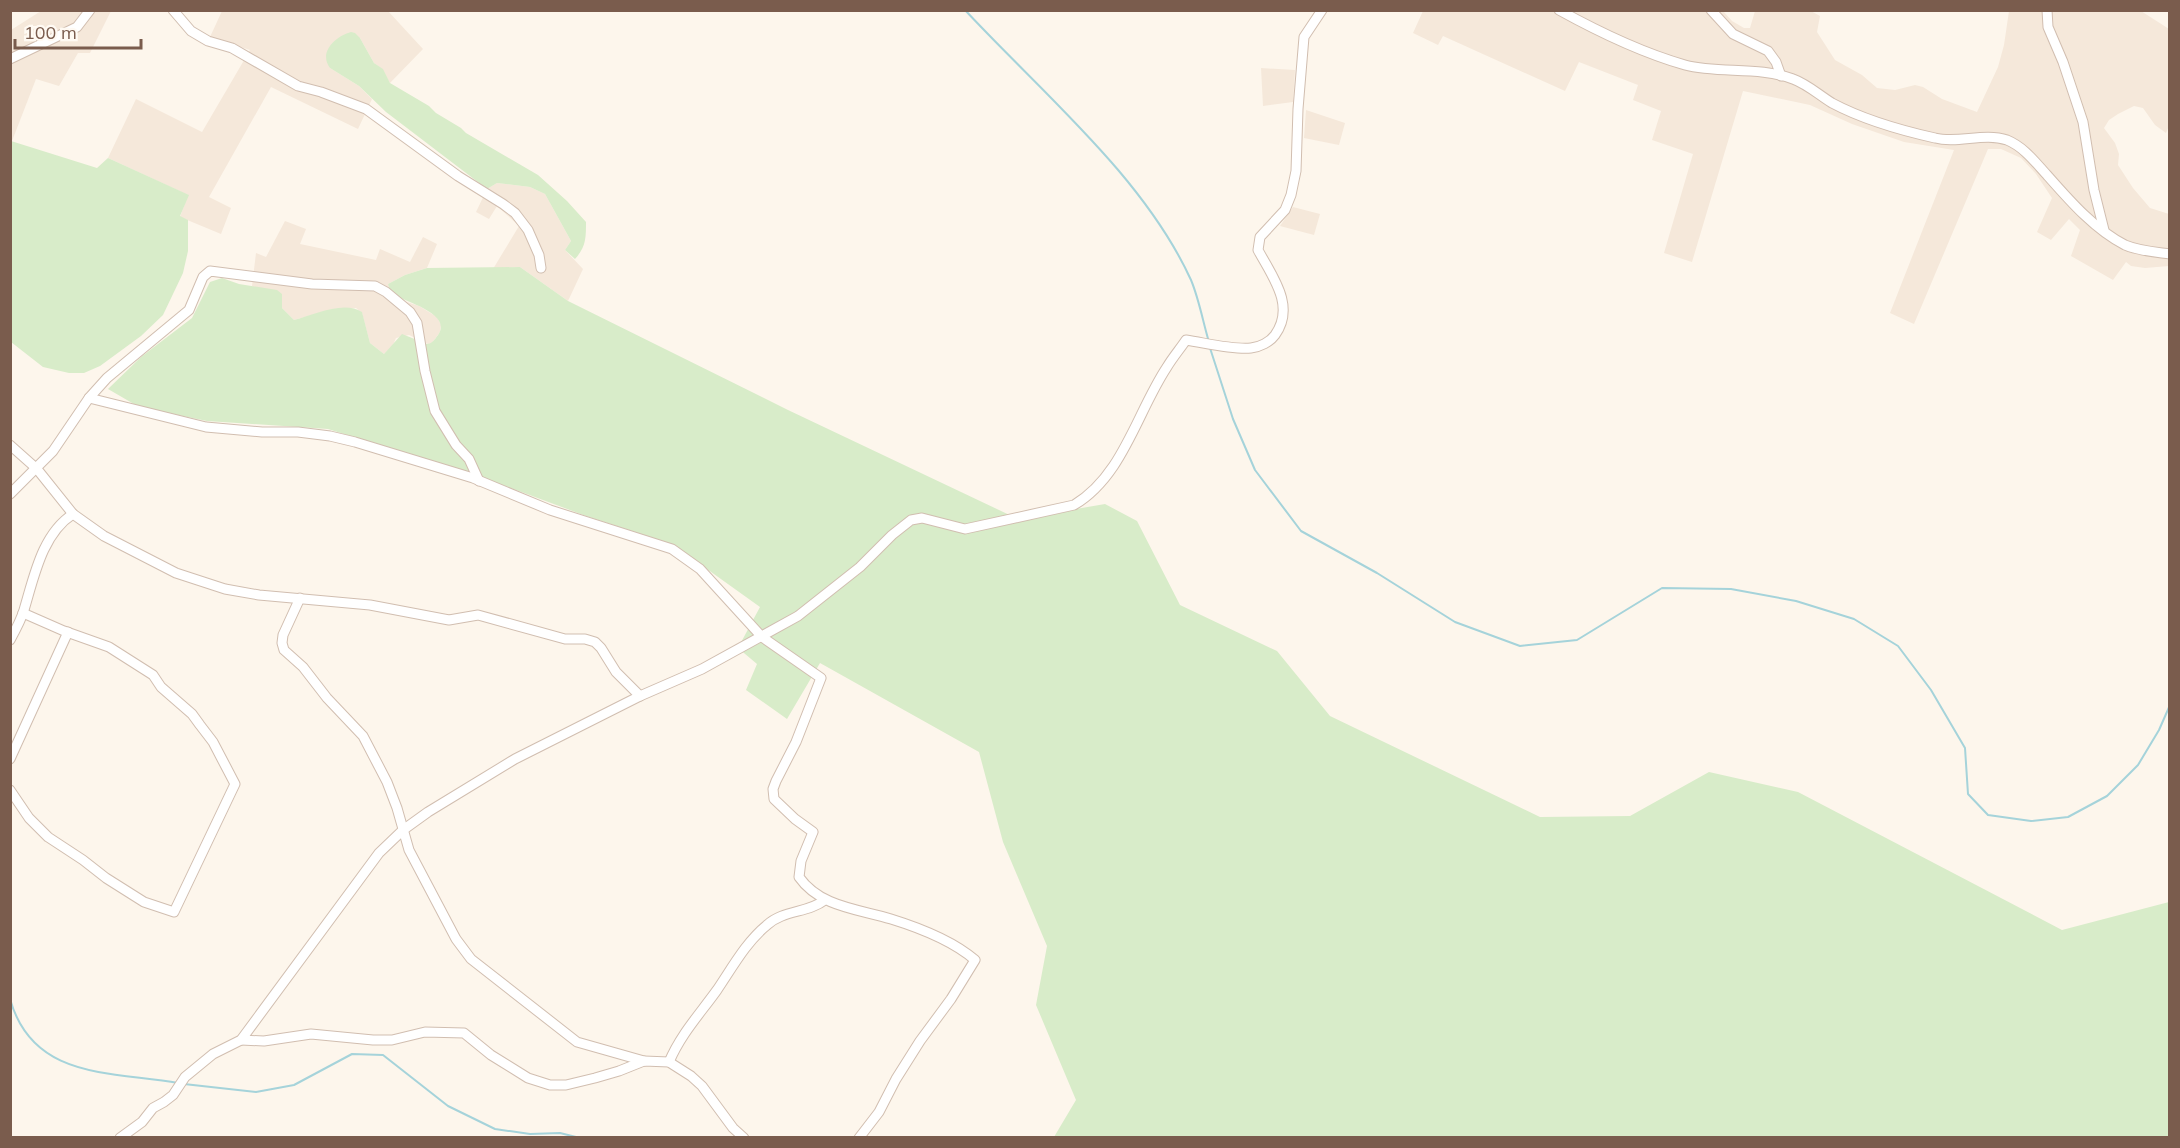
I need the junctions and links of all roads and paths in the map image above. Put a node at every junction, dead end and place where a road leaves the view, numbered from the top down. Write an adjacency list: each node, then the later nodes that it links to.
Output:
1 (90, 10): 7 (street)
2 (173, 10): 11 (street)
3 (1322, 10): 21 (street)
4 (1559, 10): 8 (street)
5 (1711, 10): 8 (street)
6 (2047, 10): 9 (street)
7 (10, 59)
8 (1781, 76): 9 (street)
9 (2104, 230): 10 (street)
10 (2169, 254)
11 (541, 268)
12 (89, 398): 14 (street); 15 (street); 15 (street)
13 (10, 445): 14 (street)
14 (37, 469): 16 (street); 17 (street)
15 (479, 481): 21 (street)
16 (10, 494)
17 (73, 514): 18 (street); 19 (street)
18 (300, 598): 23 (street); 26 (street)
19 (24, 613): 20 (street); 22 (street)
20 (68, 632): 24 (street); 25 (street)
21 (762, 637): 23 (street); 27 (street)
22 (10, 640)
23 (640, 696): 26 (street)
24 (10, 759)
25 (10, 790)
26 (403, 830): 28 (street); 29 (street)
27 (825, 900): 30 (street); 33 (street)
28 (241, 1040): 29 (street); 31 (street)
29 (644, 1061): 30 (street)
30 (669, 1062): 32 (street)
31 (120, 1137)
32 (744, 1137)
33 (859, 1137)

